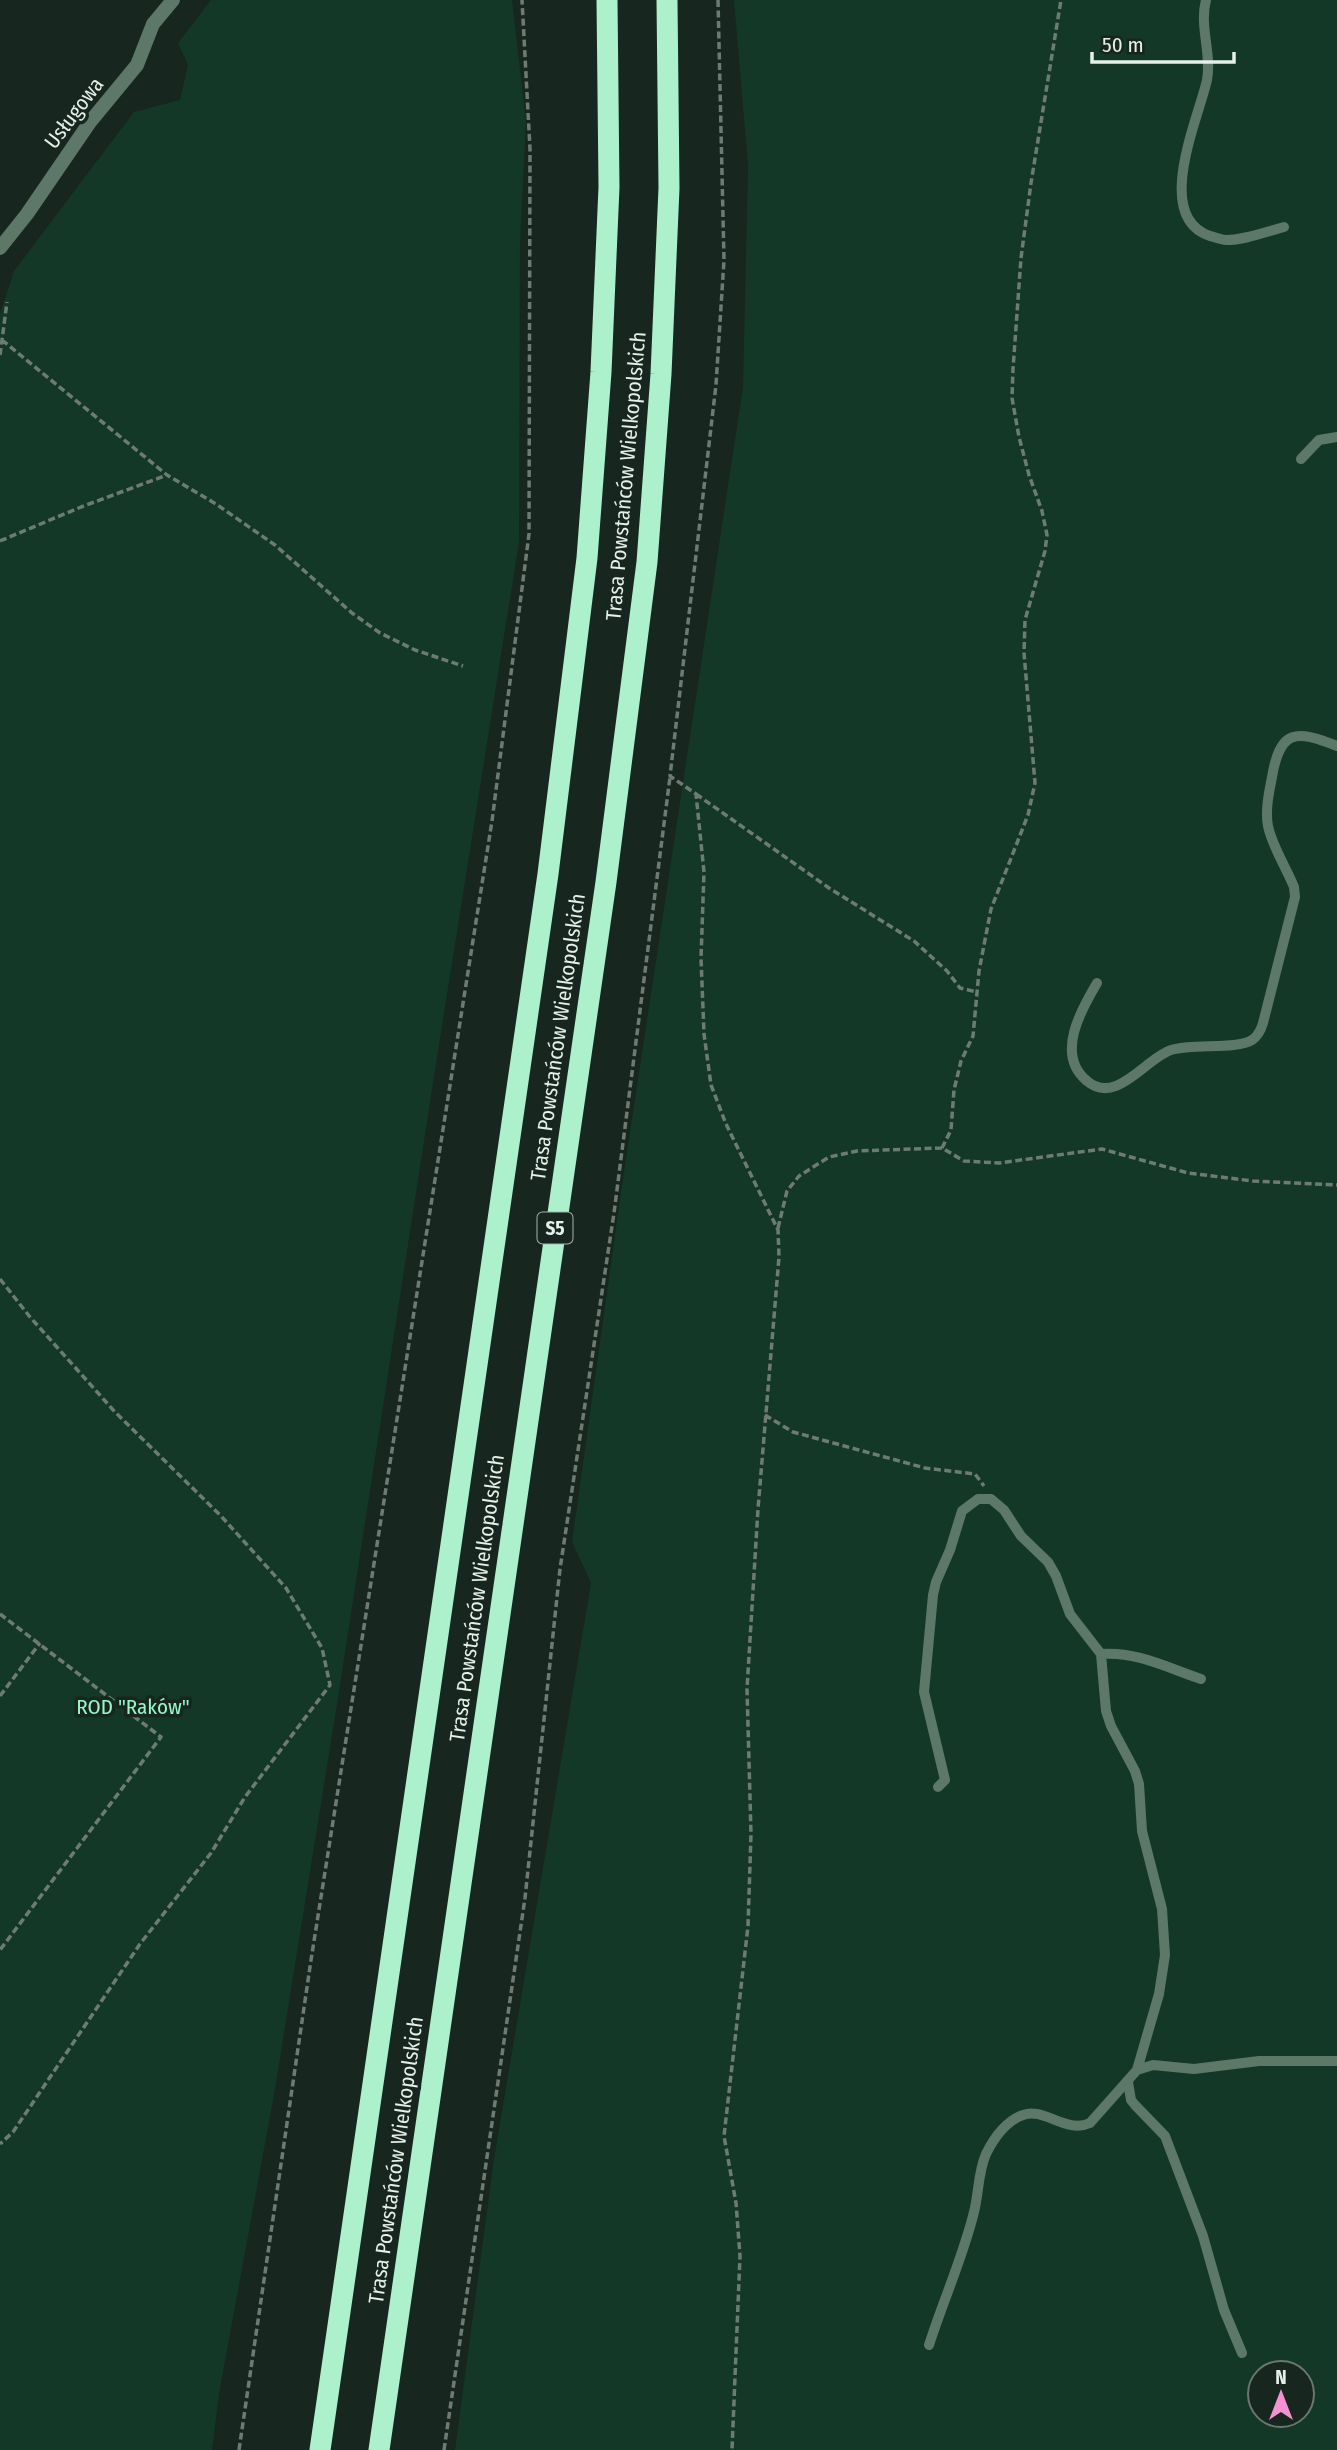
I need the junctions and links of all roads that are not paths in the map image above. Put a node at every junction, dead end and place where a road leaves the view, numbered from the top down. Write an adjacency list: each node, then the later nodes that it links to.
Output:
1 (173, 0): 6 (street, Usługowa)
2 (607, 0): 19 (highway, Trasa Powstańców Wielkopolskich)
3 (667, 0): 20 (highway, Trasa Powstańców Wielkopolskich / S5)
4 (1206, 0): 5 (lane)
5 (1284, 227)
6 (0, 248)
7 (1337, 437): 8 (lane)
8 (1301, 459)
9 (1337, 746): 10 (lane)
10 (1097, 983)
11 (1101, 1654): 12 (lane); 13 (lane); 15 (lane)
12 (1201, 1679)
13 (938, 1787)
14 (1337, 2062): 15 (lane)
15 (1138, 2070): 16 (lane)
16 (1128, 2082): 17 (lane); 18 (lane)
17 (929, 2345)
18 (1242, 2353)
19 (320, 2450)
20 (379, 2450)

